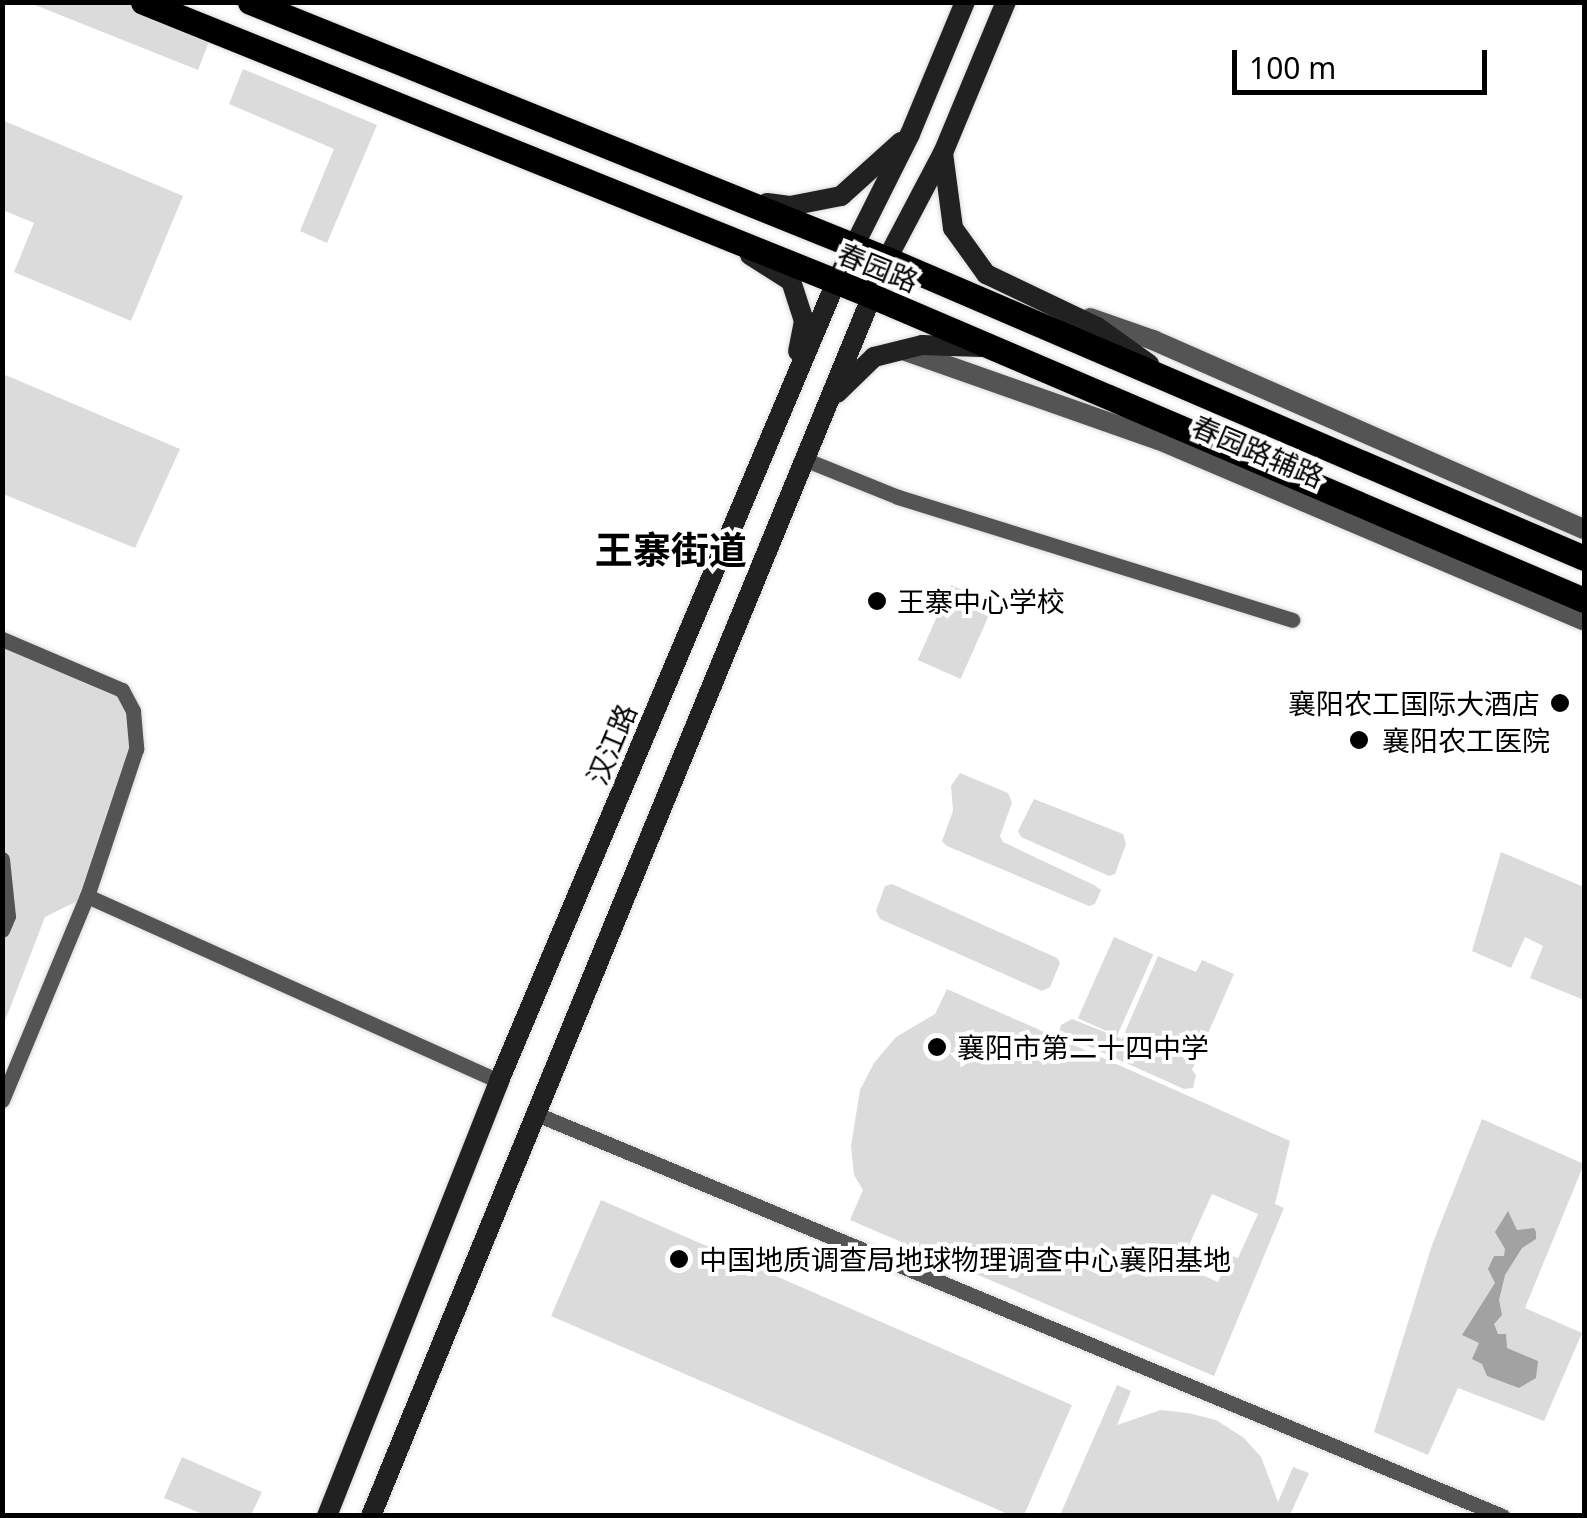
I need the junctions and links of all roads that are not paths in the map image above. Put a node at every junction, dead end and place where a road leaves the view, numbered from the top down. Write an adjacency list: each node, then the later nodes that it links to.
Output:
1 (143, 2): 8 (main road, 春园路)
2 (250, 2): 7 (main road, 春园路)
3 (965, 2): 5 (main road, 汉江路)
4 (1006, 2): 6 (main road)
5 (910, 134): 7 (main road); 9 (main road, 汉江路)
6 (943, 153): 10 (main road); 13 (main road)
7 (738, 199): 9 (main road, 春园路)
8 (714, 233): 11 (main road, 春园路); 17 (main road)
9 (852, 245): 10 (main road, 春园路); 11 (main road, 汉江路)
10 (887, 259): 12 (main road); 16 (main road, 春园路)
11 (836, 282): 12 (main road, 春园路); 17 (main road, 汉江路)
12 (872, 296): 14 (main road, 春园路); 18 (main road)
13 (1049, 304): 16 (main road); 22 (street)
14 (994, 348): 15 (main road); 21 (main road, 春园路)
15 (903, 350): 18 (main road); 20 (street, 春园路辅路)
16 (1175, 382): 23 (main road, 春园路)
17 (791, 390): 31 (main road, 汉江路)
18 (828, 402): 19 (main road)
19 (804, 459): 25 (street); 33 (main road)
20 (1212, 462): 21 (street); 26 (street, 春园路辅路)
21 (1282, 471): 24 (main road, 春园路)
22 (1584, 529)
23 (1584, 558)
24 (1584, 600)
25 (1292, 620)
26 (1584, 620)
27 (2, 639): 29 (street)
28 (2, 859): 30 (street)
29 (87, 896): 31 (street); 32 (street)
30 (2, 930)
31 (499, 1081): 34 (main road, 汉江路)
32 (2, 1100)
33 (534, 1113): 35 (main road); 36 (street)
34 (327, 1516)
35 (371, 1516)
36 (1502, 1516)

